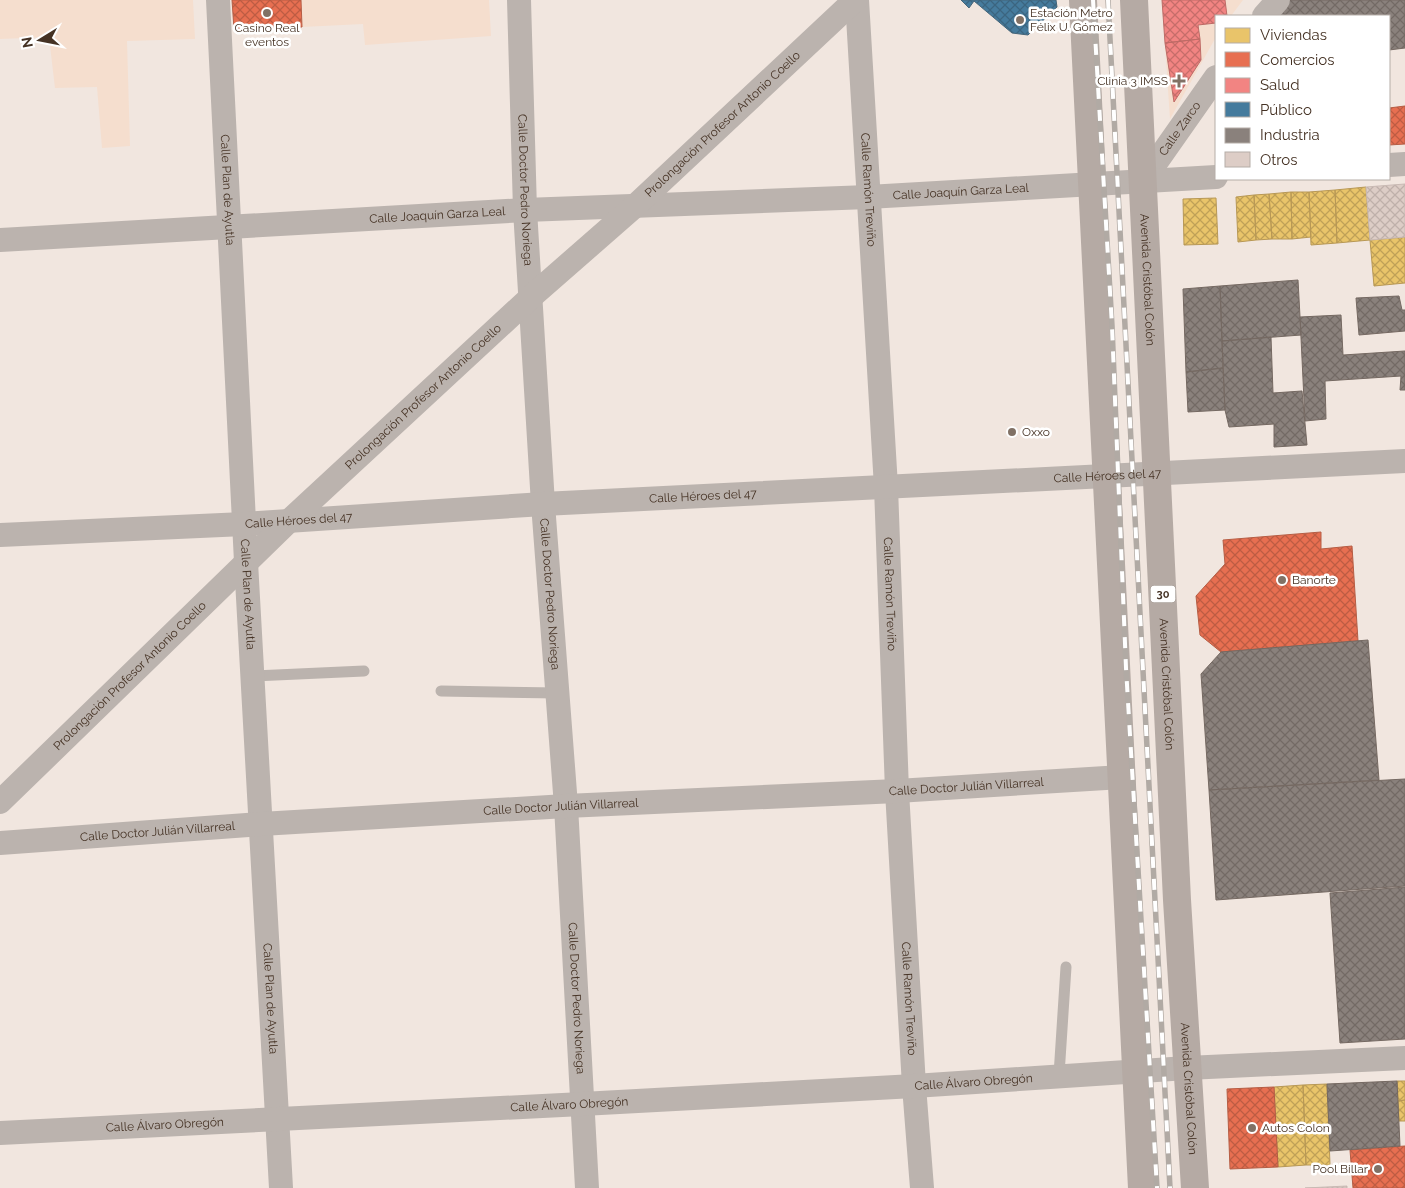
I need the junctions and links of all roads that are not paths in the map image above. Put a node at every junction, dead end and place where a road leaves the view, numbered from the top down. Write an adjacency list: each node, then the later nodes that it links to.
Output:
1 (218, 0): 17 (street, Calle Plan de Ayutla)
2 (519, 0): 16 (street, Calle Doctor Pedro Noriega)
3 (856, 0): 14 (street, Calle Ramón Treviño); 15 (street, Prolongación Profesor Antonio Coello)
4 (1083, 0): 13 (main road)
5 (1134, 0): 12 (main road, Avenida Cristóbal Colón / 30)
6 (1278, 0): 7 (street)
7 (1265, 15)
8 (1215, 78): 12 (street, Calle Zarco)
9 (1405, 164): 10 (street)
10 (1390, 165)
11 (1215, 176): 12 (street, Calle Joaquín Garza Leal)
12 (1142, 181): 13 (street, Calle Joaquín Garza Leal); 21 (main road, Avenida Cristóbal Colón / 30)
13 (1093, 184): 14 (street, Calle Joaquín Garza Leal); 22 (main road)
14 (868, 197): 15 (street, Calle Joaquín Garza Leal); 23 (street, Calle Ramón Treviño)
15 (635, 206): 16 (street, Calle Joaquín Garza Leal); 19 (street, Prolongación Profesor Antonio Coello)
16 (525, 210): 17 (street, Calle Joaquín Garza Leal); 19 (street, Calle Doctor Pedro Noriega)
17 (230, 228): 18 (street, Calle Joaquín Garza Leal); 26 (street, Calle Plan de Ayutla)
18 (0, 240)
19 (531, 297): 24 (street, Calle Doctor Pedro Noriega); 25 (street, Prolongación Profesor Antonio Coello)
20 (1405, 461): 21 (street, Calle Héroes del 47)
21 (1157, 474): 22 (street, Calle Héroes del 47); 41 (main road, Avenida Cristóbal Colón / 30)
22 (1106, 475): 23 (street, Calle Héroes del 47); 33 (main road)
23 (886, 486): 24 (street, Calle Héroes del 47); 34 (street, Calle Ramón Treviño)
24 (543, 504): 25 (street, Calle Héroes del 47); 32 (street, Calle Doctor Pedro Noriega)
25 (289, 521): 26 (street, Calle Héroes del 47); 28 (street, Prolongación Profesor Antonio Coello)
26 (244, 524): 27 (street, Calle Héroes del 47); 28 (street, Calle Plan de Ayutla)
27 (0, 535)
28 (246, 562): 30 (street, Calle Plan de Ayutla); 35 (street, Prolongación Profesor Antonio Coello)
29 (364, 671): 30 (lane)
30 (253, 676): 37 (street, Calle Plan de Ayutla)
31 (441, 691): 32 (lane)
32 (557, 693): 36 (street, Calle Doctor Pedro Noriega)
33 (1122, 777): 34 (street, Calle Doctor Julián Villarreal); 42 (main road)
34 (897, 791): 36 (street, Calle Doctor Julián Villarreal); 44 (street, Calle Ramón Treviño)
35 (0, 802)
36 (566, 806): 37 (street, Calle Doctor Julián Villarreal); 45 (street, Calle Doctor Pedro Noriega)
37 (261, 824): 38 (street, Calle Doctor Julián Villarreal); 46 (street, Calle Plan de Ayutla)
38 (0, 843)
39 (1066, 967): 43 (lane)
40 (1405, 1058): 41 (street)
41 (1187, 1068): 42 (street, Calle Álvaro Obregón); 52 (main road, Avenida Cristóbal Colón / 30)
42 (1137, 1071): 43 (street, Calle Álvaro Obregón); 51 (main road)
43 (1059, 1075): 44 (street, Calle Álvaro Obregón)
44 (914, 1086): 45 (street, Calle Álvaro Obregón); 50 (street, Calle Ramón Treviño)
45 (582, 1104): 46 (street, Calle Álvaro Obregón); 49 (street, Calle Doctor Pedro Noriega)
46 (277, 1120): 47 (street, Calle Álvaro Obregón); 48 (street, Calle Plan de Ayutla)
47 (0, 1133)
48 (281, 1188)
49 (587, 1188)
50 (922, 1188)
51 (1142, 1188)
52 (1195, 1188)

